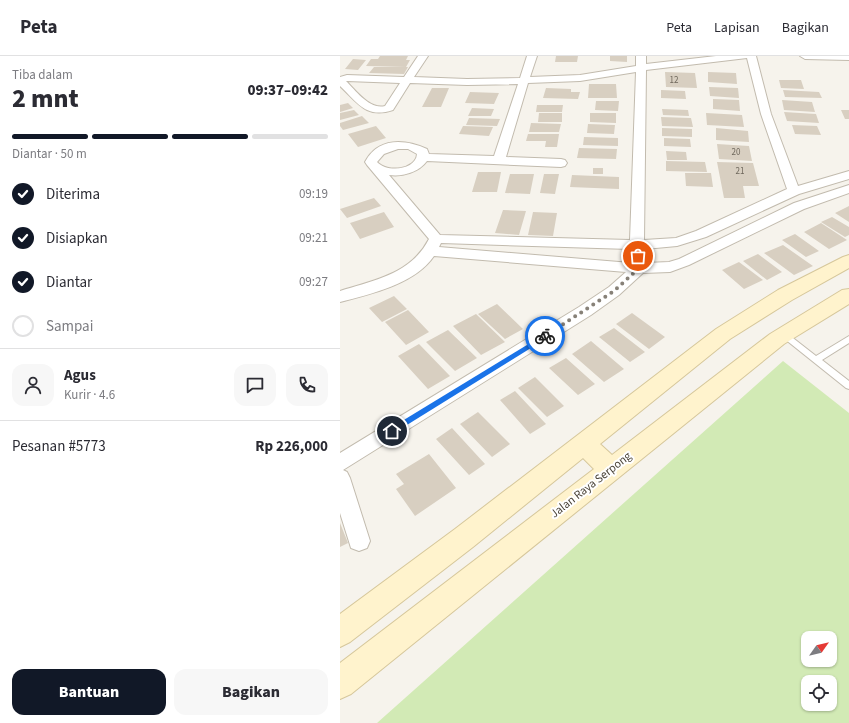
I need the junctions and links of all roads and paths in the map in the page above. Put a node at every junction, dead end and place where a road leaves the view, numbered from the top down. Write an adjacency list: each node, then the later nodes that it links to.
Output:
1 (423, 56): 9 (street)
2 (532, 56): 10 (street)
3 (743, 56): 7 (street)
4 (751, 56): 17 (street)
5 (805, 56): 6 (street)
6 (849, 57)
7 (641, 62): 10 (street); 19 (street)
8 (340, 80): 9 (street); 9 (street)
9 (407, 80): 10 (street)
10 (523, 81): 12 (street)
11 (424, 157): 12 (street); 14 (street); 14 (street)
12 (499, 160): 13 (street)
13 (561, 163)
14 (378, 170): 18 (street)
15 (849, 174): 17 (street)
16 (849, 189): 21 (street)
17 (794, 190): 19 (street)
18 (433, 245): 19 (street); 21 (street); 23 (street)
19 (637, 245): 21 (street)
20 (849, 261): 28 (main road)
21 (639, 268): 29 (street)
22 (849, 295): 24 (main road, Jalan Raya Serpong)
23 (340, 297)
24 (784, 334): 26 (lane); 30 (main road, Jalan Raya Serpong)
25 (849, 339): 26 (lane)
26 (816, 360): 27 (lane)
27 (849, 386)
28 (583, 443): 30 (main road); 33 (main road)
29 (340, 464)
30 (611, 469): 34 (main road, Jalan Raya Serpong)
31 (340, 478): 32 (street)
32 (359, 541)
33 (340, 632)
34 (340, 683)

